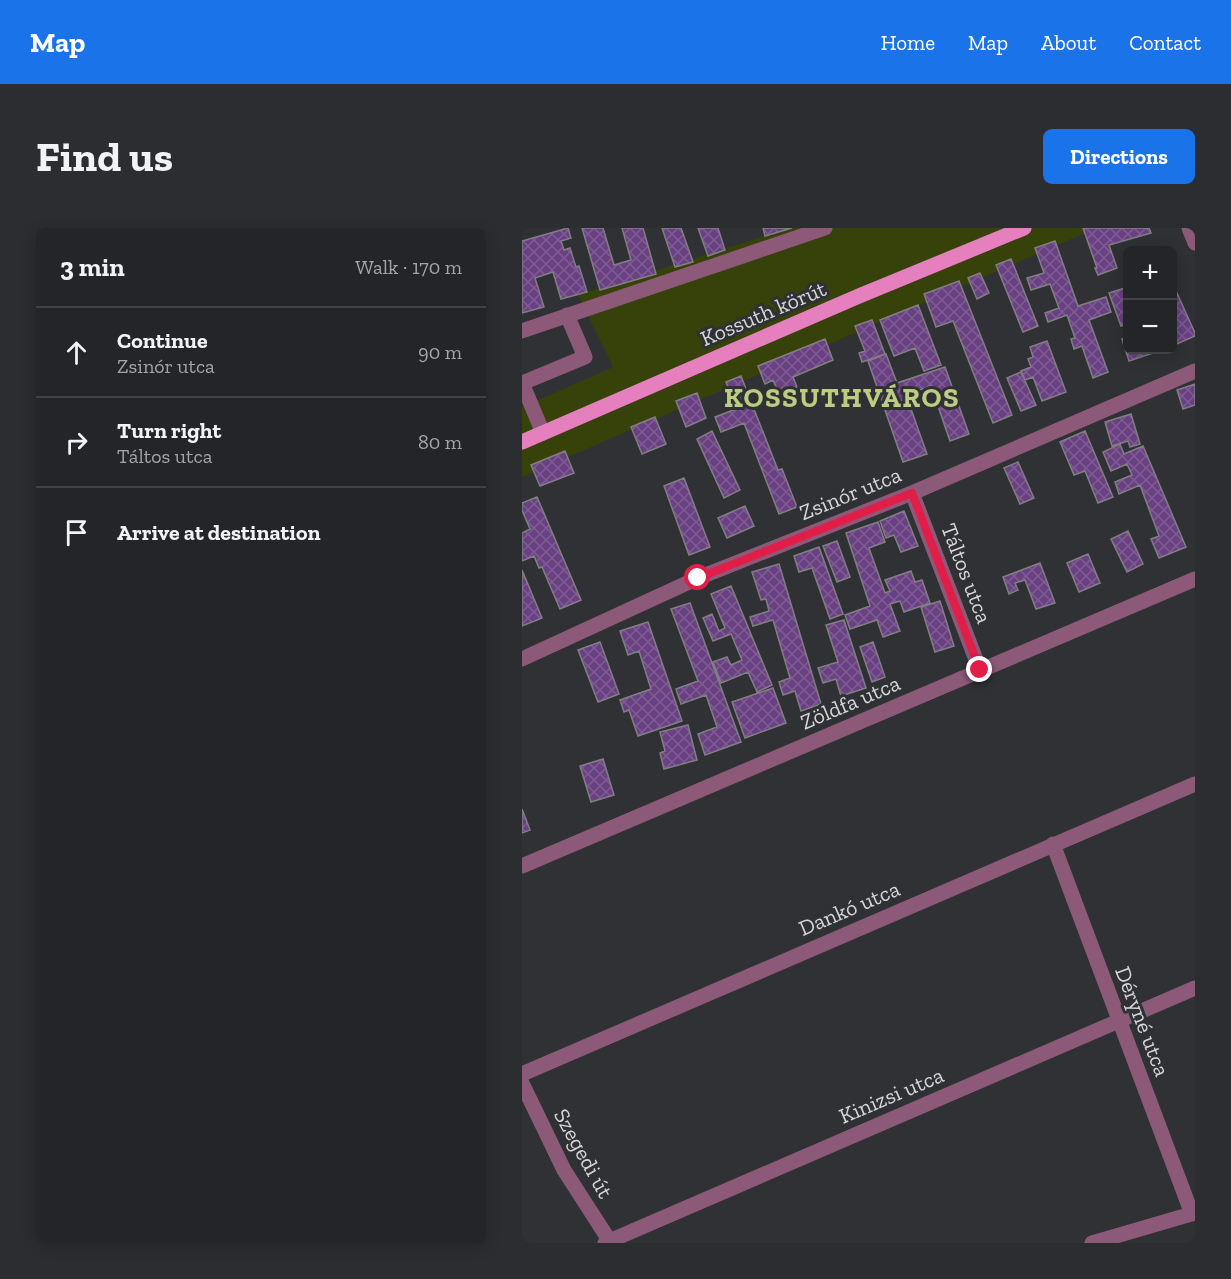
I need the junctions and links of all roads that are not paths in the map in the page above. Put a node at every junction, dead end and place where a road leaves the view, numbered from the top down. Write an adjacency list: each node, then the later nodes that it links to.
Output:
1 (825, 228): 5 (street)
2 (1024, 228): 9 (main road, Kossuth körút)
3 (1189, 228): 4 (street)
4 (1195, 243)
5 (567, 315): 6 (street); 8 (street)
6 (522, 331)
7 (1195, 371): 11 (street, Zsinór utca)
8 (522, 383): 9 (street)
9 (543, 433): 10 (main road, Kossuth körút)
10 (522, 442)
11 (912, 493): 13 (street, Zsinór utca); 14 (street, Táltos utca)
12 (1195, 579): 14 (street, Zöldfa utca)
13 (522, 659)
14 (980, 670): 17 (street, Zöldfa utca)
15 (1195, 784): 16 (street, Dankó utca)
16 (1053, 844): 19 (street, Déryné utca); 20 (street, Dankó utca)
17 (522, 866)
18 (1195, 988): 19 (street, Kinizsi utca)
19 (1118, 1021): 22 (street, Déryné utca); 23 (street, Kinizsi utca)
20 (522, 1074)
21 (522, 1083): 23 (street, Szegedi út)
22 (1193, 1214): 24 (street)
23 (609, 1242)
24 (1092, 1243)

